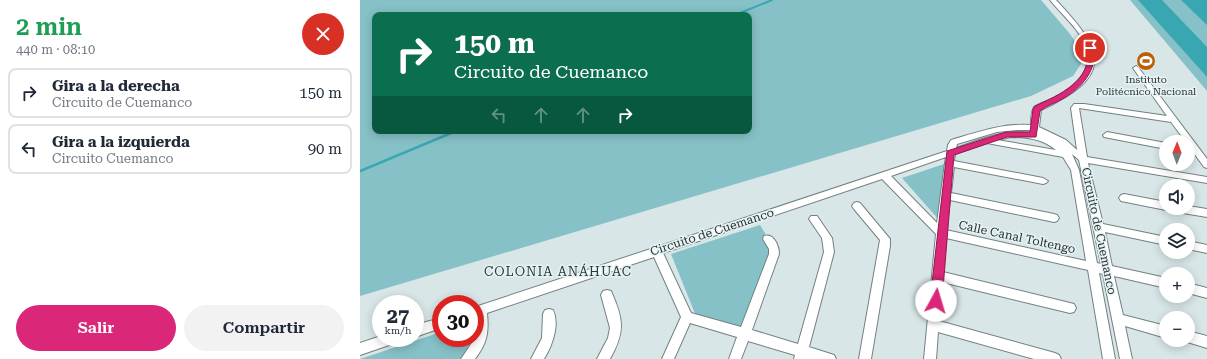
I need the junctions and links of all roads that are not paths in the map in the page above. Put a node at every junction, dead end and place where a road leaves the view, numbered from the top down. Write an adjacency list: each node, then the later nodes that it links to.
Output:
1 (1053, 0): 4 (street)
2 (1136, 68): 3 (street)
3 (1175, 120): 9 (street); 12 (street)
4 (1034, 132): 6 (street, Circuito de Cuemanco); 10 (street, Circuito de Cuemanco); 11 (street, Circuito de Cuemanco); 12 (street, Circuito de Cuemanco)
5 (1107, 135): 7 (street)
6 (987, 141): 10 (street); 11 (street, Circuito de Cuemanco)
7 (1159, 145)
8 (1195, 151): 9 (street)
9 (1198, 151): 13 (street)
10 (1068, 155): 32 (street, Circuito de Cuemanco)
11 (950, 158): 14 (street, Circuito de Cuemanco); 16 (street); 17 (street)
12 (1083, 159): 15 (street); 25 (street, Circuito de Cuemanco)
13 (1207, 165)
14 (885, 176): 26 (street, Calle Canal Toltengo); 31 (street, Circuito de Cuemanco)
15 (1207, 180)
16 (1043, 181)
17 (947, 196): 23 (street); 26 (street)
18 (1124, 198): 19 (street)
19 (1159, 205)
20 (857, 206): 59 (street)
21 (1195, 212): 22 (street)
22 (1207, 214)
23 (1054, 218)
24 (814, 219): 52 (street)
25 (1099, 227): 28 (street); 33 (street, Circuito de Cuemanco)
26 (941, 233): 32 (street, Calle Canal Toltengo); 34 (street)
27 (768, 239): 46 (street)
28 (1159, 240)
29 (1195, 246): 30 (street)
30 (1207, 249)
31 (656, 250): 40 (street, Circuito de Cuemanco); 42 (street)
32 (1093, 266): 33 (street, Calle Canal Toltengo); 62 (street, Circuito de Cuemanco)
33 (1107, 270): 35 (street, Calle Canal Toltengo); 43 (street, Circuito de Cuemanco)
34 (938, 276): 39 (street); 44 (street)
35 (1159, 281)
36 (1195, 290): 37 (street)
37 (1207, 293)
38 (607, 296): 55 (street)
39 (1070, 308)
40 (484, 309)
41 (549, 314): 54 (street)
42 (686, 317): 46 (street); 56 (street)
43 (1118, 319): 45 (street); 63 (street, Circuito de Cuemanco)
44 (933, 325): 60 (street); 61 (street)
45 (1159, 330)
46 (744, 334): 52 (street); 57 (street)
47 (1195, 339): 48 (street)
48 (1207, 342)
49 (372, 345): 51 (street)
50 (476, 347): 53 (street)
51 (360, 349)
52 (801, 355): 58 (street)
53 (467, 359)
54 (537, 359)
55 (603, 359)
56 (668, 359)
57 (735, 359)
58 (830, 359)
59 (865, 359)
60 (930, 359)
61 (1055, 359)
62 (1109, 359)
63 (1126, 359)

